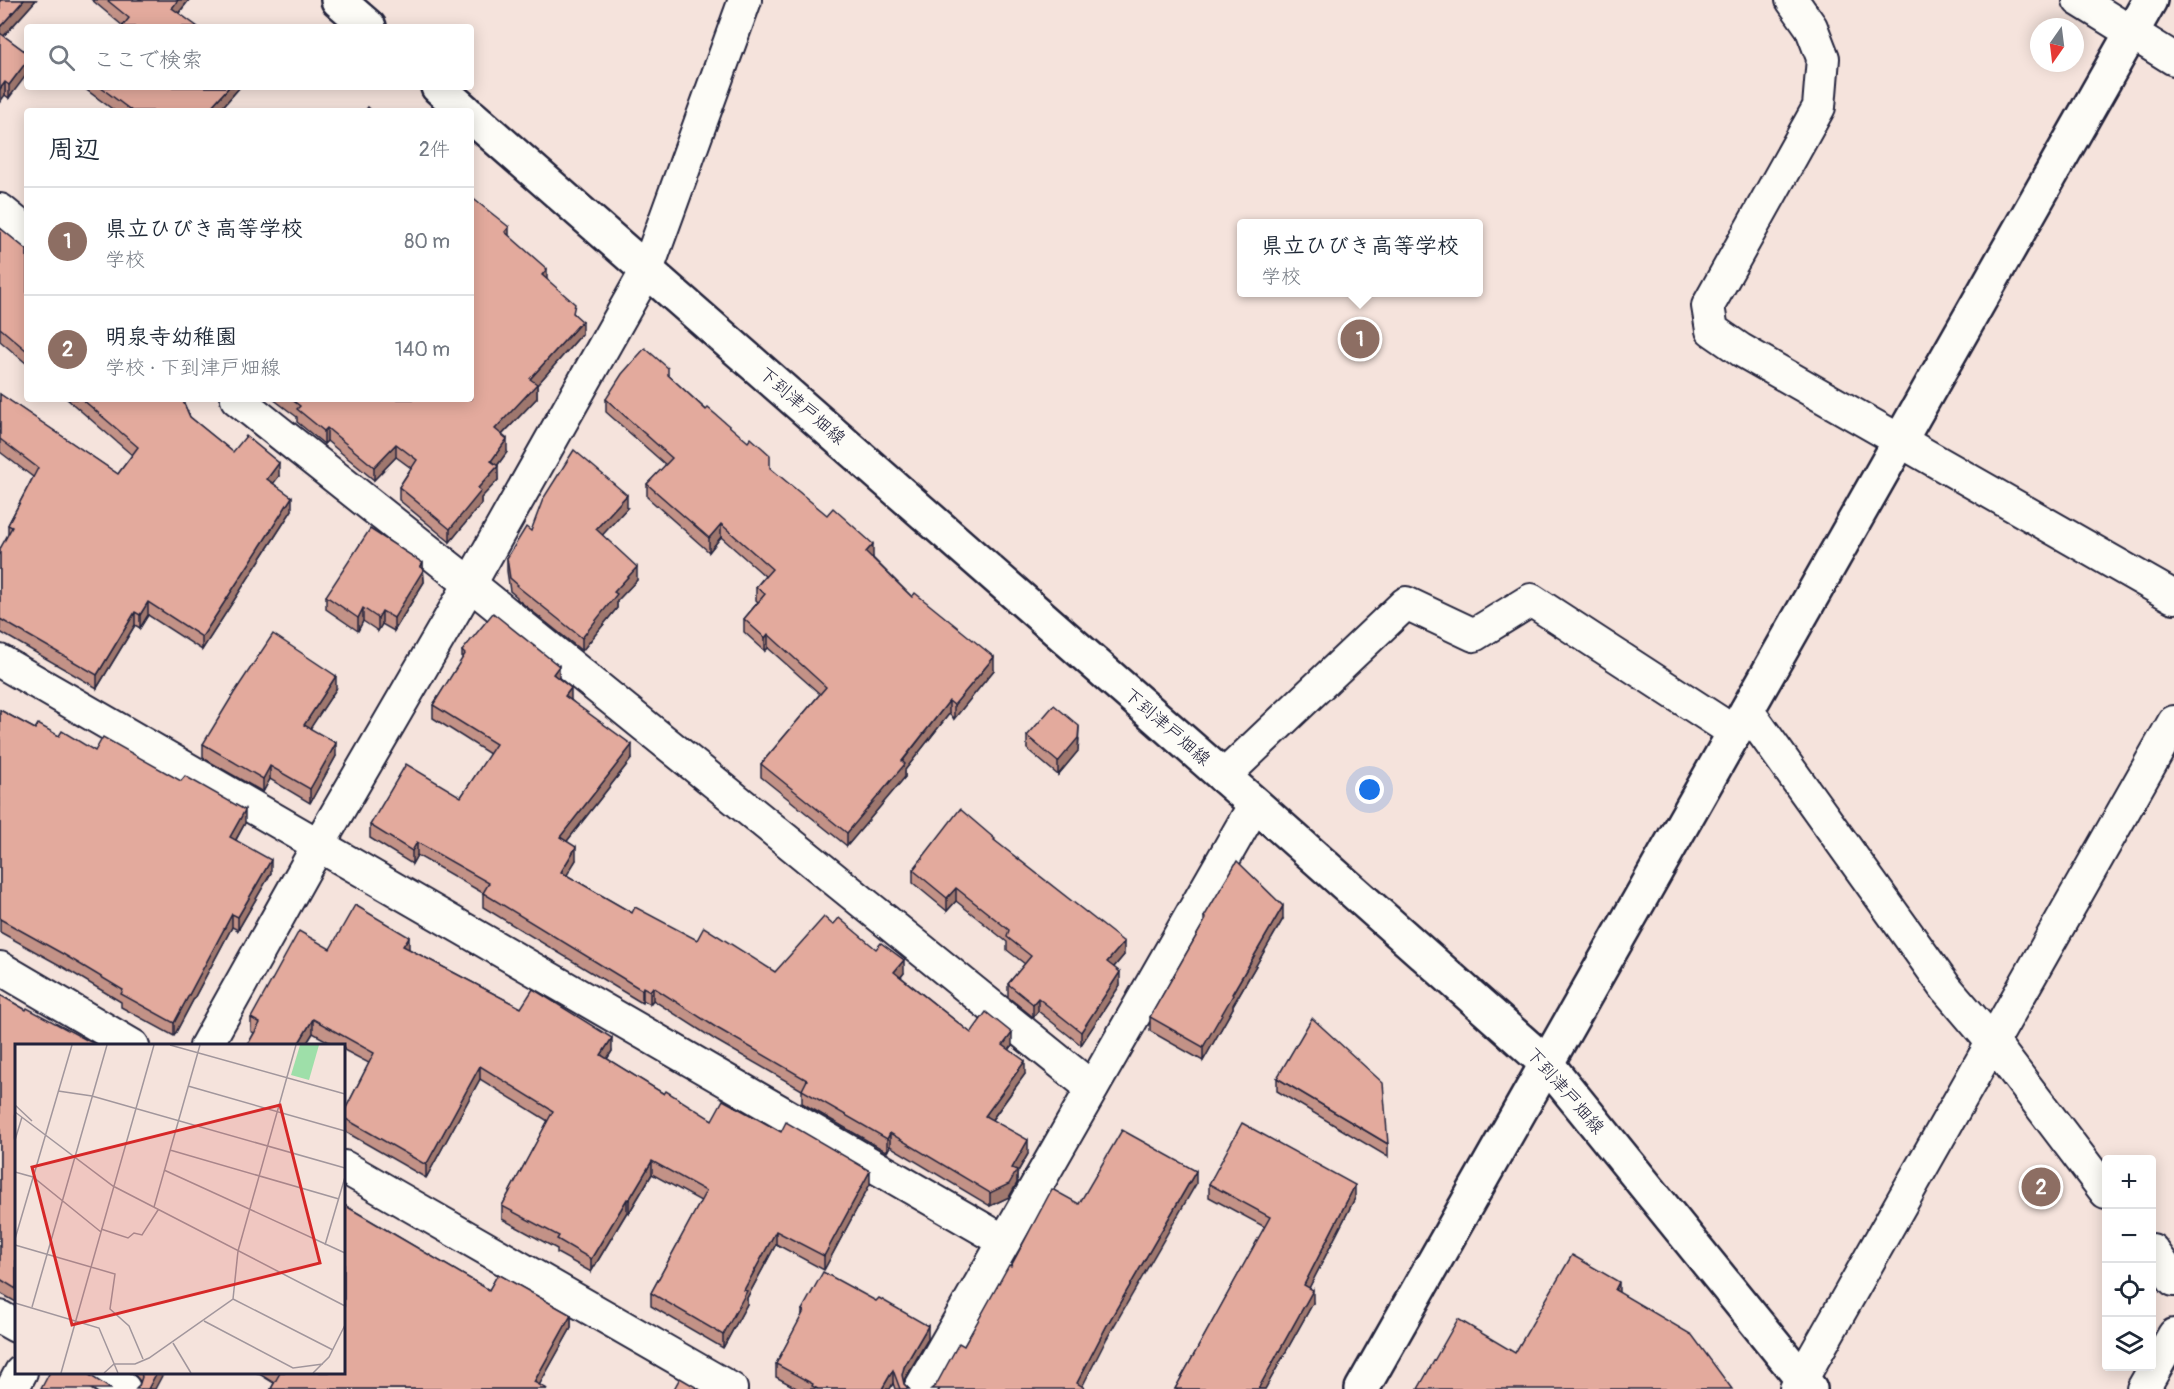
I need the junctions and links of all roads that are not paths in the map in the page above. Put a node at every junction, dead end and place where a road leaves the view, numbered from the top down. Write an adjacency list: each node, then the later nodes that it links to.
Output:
1 (338, 0): 6 (main road)
2 (746, 0): 14 (street)
3 (1792, 0): 16 (street)
4 (2079, 0): 7 (street)
5 (2150, 0): 7 (main road)
6 (366, 24)
7 (2131, 34): 8 (street); 16 (main road)
8 (2174, 59)
9 (441, 90): 10 (main road)
10 (462, 108)
11 (474, 119): 14 (main road, 下到津戸畑線)
12 (0, 210): 13 (street)
13 (24, 230)
14 (647, 270): 17 (street); 22 (main road, 下到津戸畑線)
15 (241, 402): 17 (street)
16 (1900, 440): 18 (street); 20 (main road)
17 (470, 584): 24 (street); 30 (street)
18 (2174, 597)
19 (0, 661): 24 (street)
20 (1741, 721): 22 (street); 26 (street); 29 (main road)
21 (2174, 722): 26 (street)
22 (1223, 777): 23 (main road, 下到津戸畑線)
23 (1254, 804): 29 (main road, 下到津戸畑線); 30 (street)
24 (319, 844): 28 (street); 33 (street)
25 (0, 968): 27 (street)
26 (1993, 1043): 32 (street); 41 (street)
27 (130, 1044)
28 (207, 1044)
29 (1547, 1064): 41 (main road, 下到津戸畑線); 46 (main road)
30 (1092, 1088): 33 (street)
31 (345, 1168): 44 (street)
32 (2102, 1187)
33 (1004, 1241): 45 (street)
34 (2156, 1257): 35 (street)
35 (2174, 1280)
36 (0, 1317): 37 (street)
37 (15, 1325)
38 (2174, 1335): 47 (street)
39 (20, 1374): 42 (street)
40 (99, 1374): 43 (street)
41 (1803, 1386)
42 (12, 1389)
43 (124, 1389)
44 (731, 1389)
45 (920, 1389)
46 (1362, 1389)
47 (2143, 1389)

